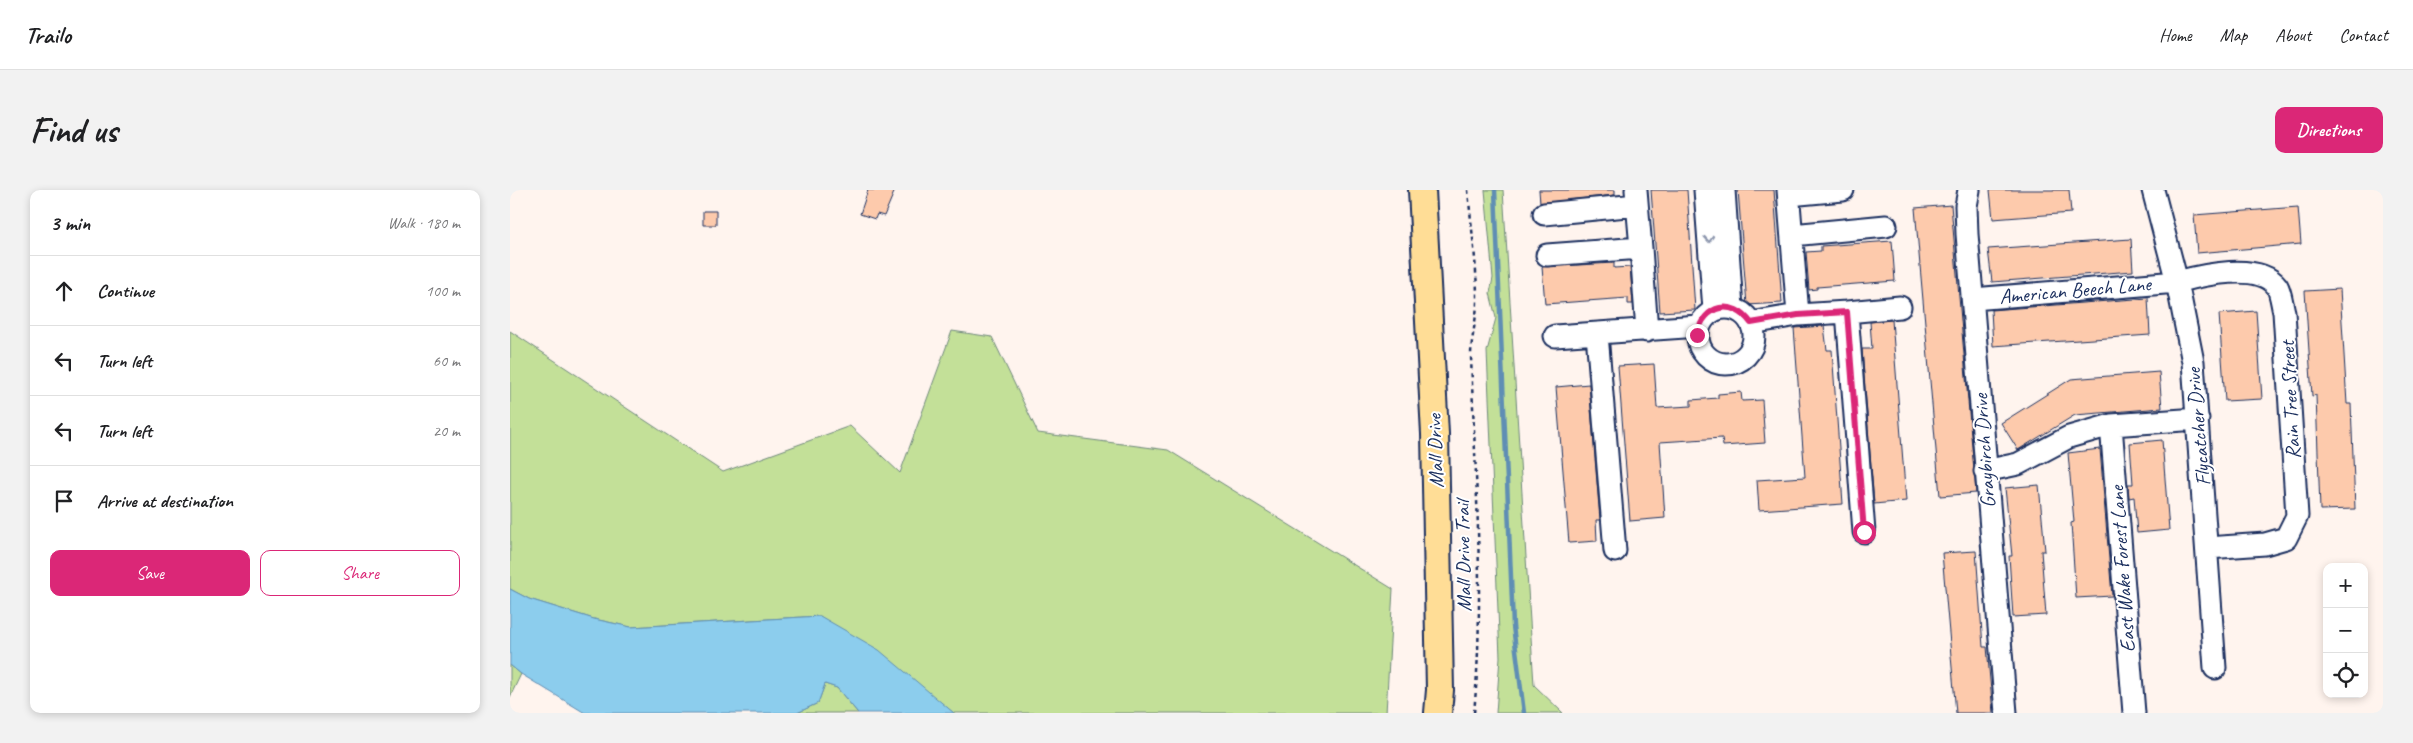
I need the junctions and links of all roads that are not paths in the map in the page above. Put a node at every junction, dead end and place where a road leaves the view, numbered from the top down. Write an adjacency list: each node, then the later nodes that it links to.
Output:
1 (1422, 190): 32 (main road, Mall Drive)
2 (1705, 190): 17 (street, one-way to 17)
3 (1724, 190): 17 (street)
4 (1843, 190): 7 (street)
5 (1969, 190): 15 (street, Graybirch Drive)
6 (2153, 190): 14 (street, Flycatcher Drive)
7 (1789, 192): 11 (street)
8 (1637, 198): 9 (street); 12 (street)
9 (1544, 214)
10 (1886, 226): 11 (street)
11 (1792, 235): 19 (street)
12 (1641, 248): 13 (street); 22 (street)
13 (1547, 255)
14 (2177, 282): 15 (street, American Beech Lane); 25 (street, Flycatcher Drive); 29 (street, Rain Tree Street)
15 (1973, 299): 27 (street, Graybirch Drive)
16 (1900, 307): 18 (street)
17 (1723, 309): 20 (street); 21 (street)
18 (1847, 312): 19 (street); 28 (street)
19 (1798, 315): 20 (street)
20 (1751, 323): 21 (street)
21 (1699, 326): 22 (street)
22 (1646, 331): 23 (street)
23 (1597, 334): 24 (street); 30 (street)
24 (1555, 336)
25 (2198, 419): 26 (street); 29 (street, Flycatcher Drive)
26 (2112, 425): 27 (street); 34 (street, East Wake Forest Lane)
27 (1986, 471): 33 (street, Graybirch Drive)
28 (1864, 532)
29 (2207, 548): 31 (street, Flycatcher Drive)
30 (1615, 551)
31 (2215, 668)
32 (1438, 713)
33 (2006, 713)
34 (2134, 713)

